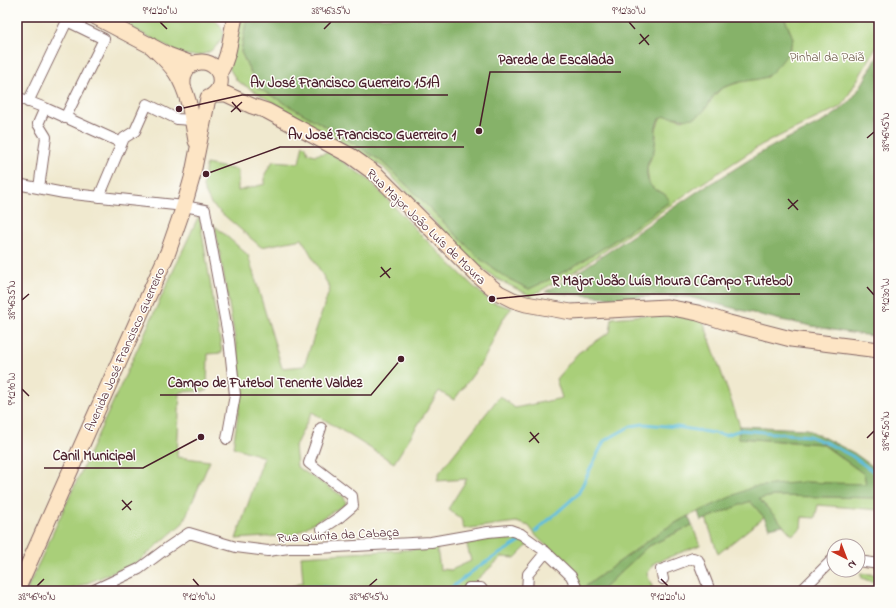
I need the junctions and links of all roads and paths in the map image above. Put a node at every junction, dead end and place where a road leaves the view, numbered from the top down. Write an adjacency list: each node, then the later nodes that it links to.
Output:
1 (96, 17): 4 (street)
2 (63, 19): 10 (street); 13 (street)
3 (234, 21): 5 (street); 6 (street)
4 (149, 44): 5 (street); 7 (street)
5 (199, 63): 6 (street); 7 (street)
6 (219, 75): 8 (street); 12 (street, Rua Major João Luís de Moura)
7 (184, 88): 8 (street); 14 (street)
8 (212, 96): 12 (street, Rua Major João Luís de Moura); 16 (street, Avenida José Francisco Guerreiro)
9 (17, 97): 10 (street)
10 (28, 102): 11 (street)
11 (45, 108): 13 (street); 18 (street)
12 (267, 112): 21 (street, Rua Major João Luís de Moura)
13 (65, 118): 15 (street)
14 (192, 120): 15 (street); 16 (street)
15 (122, 143): 19 (street)
16 (197, 147): 20 (street, Avenida José Francisco Guerreiro)
17 (17, 184): 18 (street)
18 (39, 188): 19 (street)
19 (99, 197): 20 (street)
20 (184, 206): 23 (street); 30 (street, Avenida José Francisco Guerreiro)
21 (879, 350)
22 (321, 428): 24 (street)
23 (227, 439)
24 (322, 529)
25 (546, 552): 31 (street, Rua Quinta da Cabaça); 34 (street); 35 (street, Rua Quinta da Cabaça)
26 (866, 562): 27 (street)
27 (879, 564)
28 (826, 566): 37 (street)
29 (663, 579): 36 (street)
30 (17, 590)
31 (92, 591)
32 (468, 591): 33 (street)
33 (483, 591)
34 (527, 591)
35 (578, 591)
36 (710, 591)
37 (801, 591)

